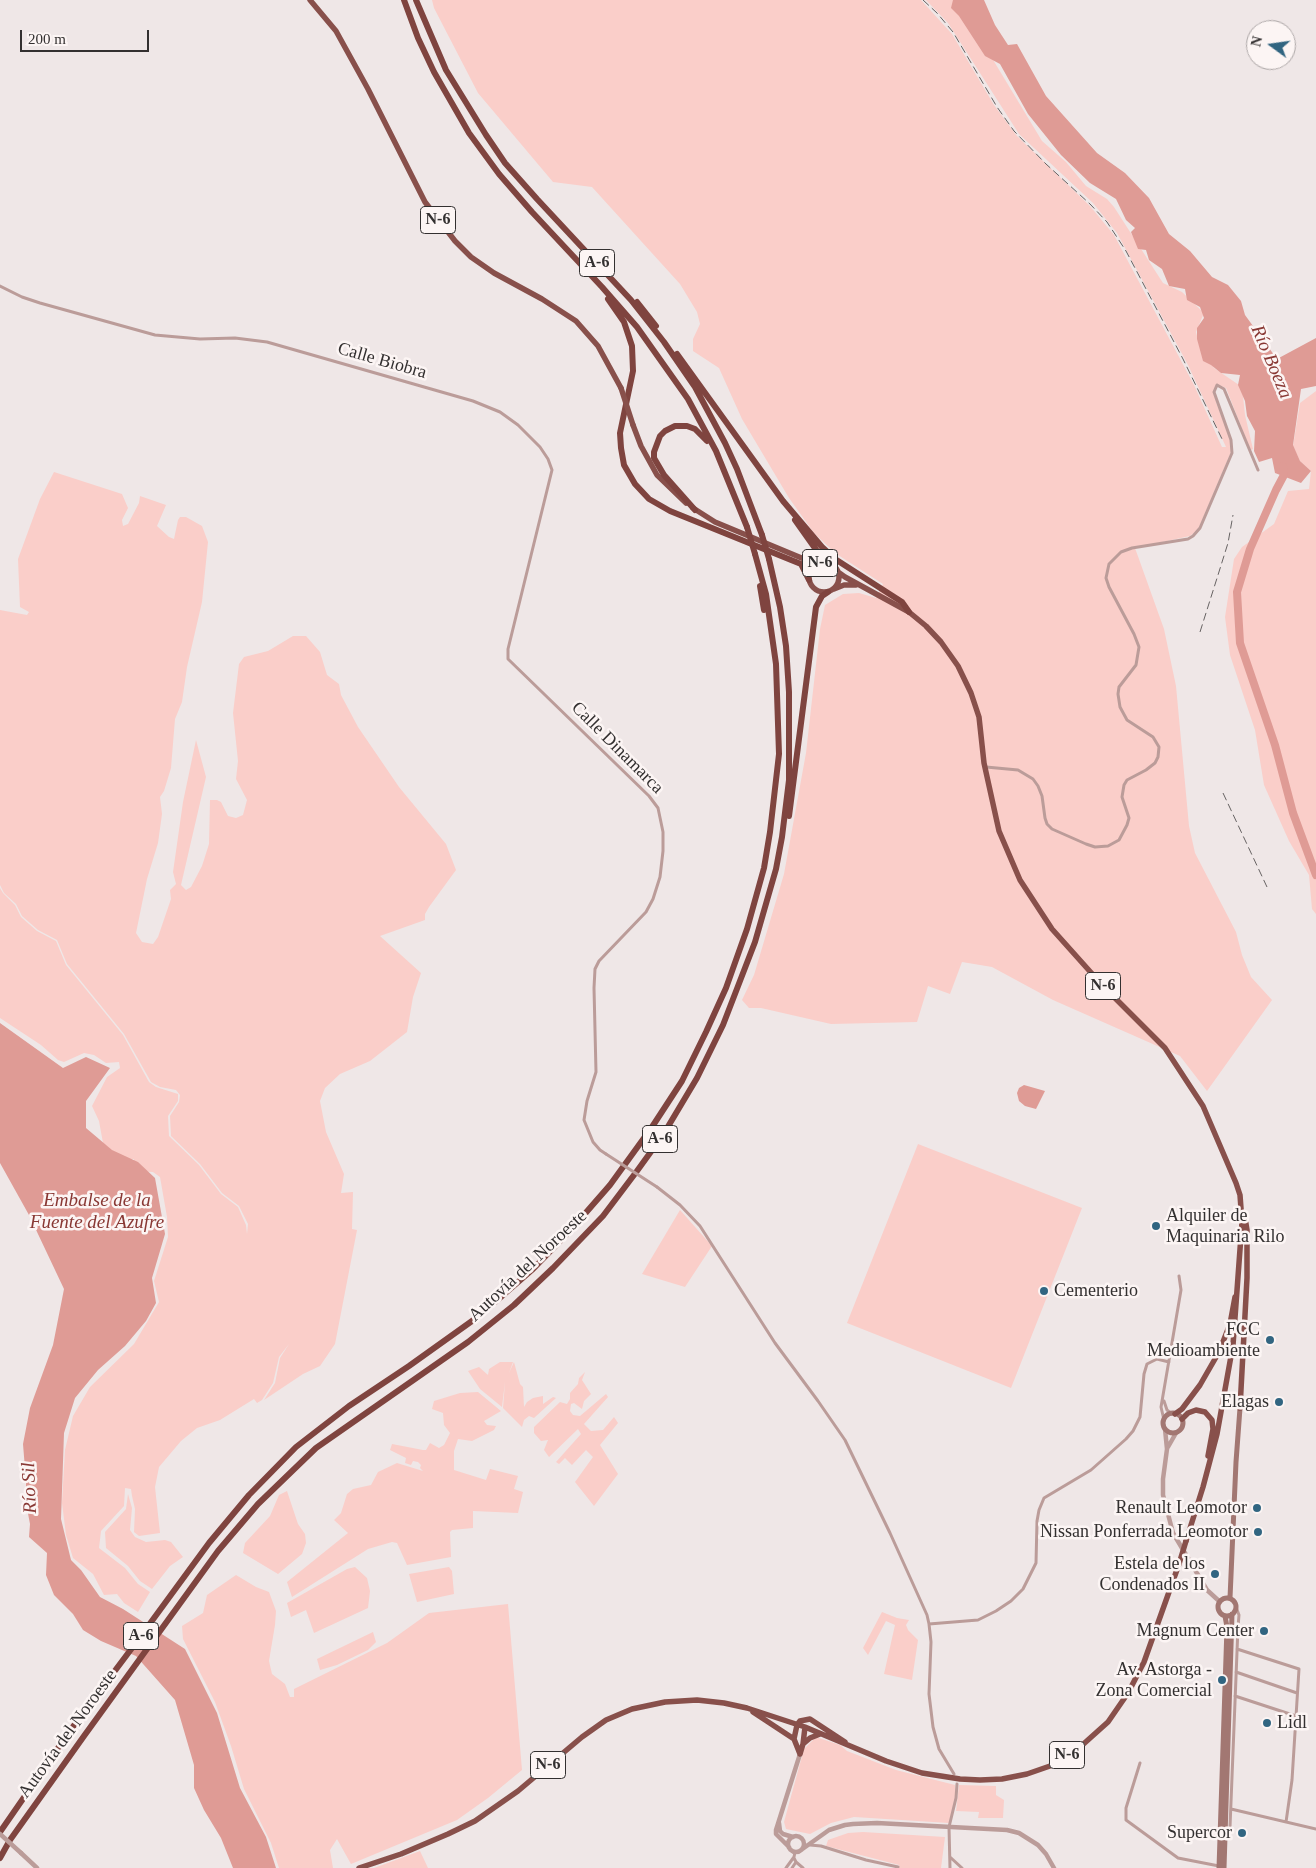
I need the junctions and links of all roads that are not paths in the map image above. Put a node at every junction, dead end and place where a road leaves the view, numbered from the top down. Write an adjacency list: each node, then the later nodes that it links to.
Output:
1 (310, 0): 9 (highway, N-6, bridge)
2 (404, 0): 4 (highway, Autovía del Noroeste / A-6)
3 (416, 0): 5 (highway, Autovía del Noroeste / A-6)
4 (532, 212): 10 (highway, Autovía del Noroeste / A-6); 16 (highway)
5 (564, 227): 8 (highway); 22 (highway, Autovía del Noroeste / A-6, bridge)
6 (0, 286): 20 (street, Calle Biobra)
7 (1258, 470): 21 (street)
8 (783, 500): 12 (highway); 19 (highway)
9 (695, 510): 10 (highway); 11 (highway, N-6)
10 (745, 528): 64 (highway, Autovía del Noroeste / A-6, bridge)
11 (788, 553): 13 (highway, N-6); 14 (highway, N-6)
12 (828, 562): 13 (highway, N-6); 15 (highway, N-6)
13 (816, 564): 14 (highway, N-6)
14 (810, 572): 16 (highway, N-6)
15 (838, 572): 17 (highway, N-6); 18 (highway, N-6)
16 (809, 580): 18 (highway, N-6)
17 (860, 586): 18 (highway, N-6); 19 (highway, N-6)
18 (831, 591): 22 (highway)
19 (909, 612): 21 (highway, N-6)
20 (508, 648): 41 (street, Calle Dinamarca, bridge)
21 (985, 767): 23 (highway, N-6)
22 (755, 942): 74 (highway, Autovía del Noroeste / A-6)
23 (1240, 1195): 24 (highway, N-6); 28 (highway)
24 (1242, 1248): 29 (highway); 35 (highway, N-6)
25 (1179, 1276): 26 (street)
26 (1169, 1362): 27 (street); 41 (street)
27 (1163, 1398): 29 (street); 31 (street)
28 (1240, 1408): 36 (main road)
29 (1173, 1414): 30 (main road); 31 (main road)
30 (1182, 1419): 33 (main road); 35 (highway, N-6)
31 (1164, 1420): 32 (main road)
32 (1165, 1429): 33 (main road); 34 (street)
33 (1176, 1433): 34 (street)
34 (1167, 1448): 37 (street)
35 (1198, 1502): 53 (highway, N-6, bridge)
36 (1230, 1598): 37 (main road); 38 (main road)
37 (1219, 1602): 40 (main road)
38 (1236, 1607): 39 (main road); 42 (street)
39 (1232, 1614): 40 (main road); 79 (main road)
40 (1225, 1616): 79 (main road)
41 (929, 1624): 56 (street, Calle Dinamarca)
42 (1237, 1649): 43 (street); 44 (street)
43 (1236, 1672): 44 (street); 45 (street)
44 (1297, 1693): 47 (street)
45 (1235, 1696): 47 (street); 58 (street)
46 (747, 1708): 48 (highway, N-6); 51 (highway); 81 (highway, N-6)
47 (1296, 1716): 60 (street)
48 (797, 1725): 49 (highway, N-6); 51 (highway); 53 (highway)
49 (805, 1728): 50 (highway, N-6); 52 (highway)
50 (820, 1734): 52 (highway); 53 (highway, N-6)
51 (794, 1739): 54 (highway)
52 (803, 1744): 54 (highway)
53 (850, 1746)
54 (800, 1754): 59 (street)
55 (1140, 1763): 77 (street)
56 (954, 1774)
57 (957, 1784): 62 (street)
58 (1231, 1809): 60 (street); 61 (street)
59 (779, 1819): 65 (street); 69 (street)
60 (1286, 1822): 63 (street)
61 (1230, 1826)
62 (949, 1827): 66 (street); 73 (street); 88 (street)
63 (1316, 1829)
64 (0, 1833): 80 (street, bridge)
65 (793, 1837): 67 (street); 69 (street)
66 (816, 1838): 67 (street); 68 (street); 70 (street); 70 (street)
67 (802, 1839): 71 (street)
68 (809, 1845): 70 (street); 71 (street)
69 (789, 1846): 72 (street)
70 (821, 1846): 76 (street)
71 (801, 1850): 72 (street)
72 (794, 1854): 75 (street); 82 (street)
73 (950, 1857): 86 (street); 87 (street)
74 (0, 1858)
75 (796, 1862): 83 (street); 84 (street)
76 (882, 1863): 78 (street); 85 (street)
77 (1207, 1866): 79 (street)
78 (898, 1867)
79 (1218, 1867)
80 (37, 1868)
81 (359, 1868)
82 (786, 1868)
83 (792, 1868)
84 (803, 1868)
85 (881, 1868)
86 (950, 1868)
87 (962, 1868)
88 (1054, 1868)

